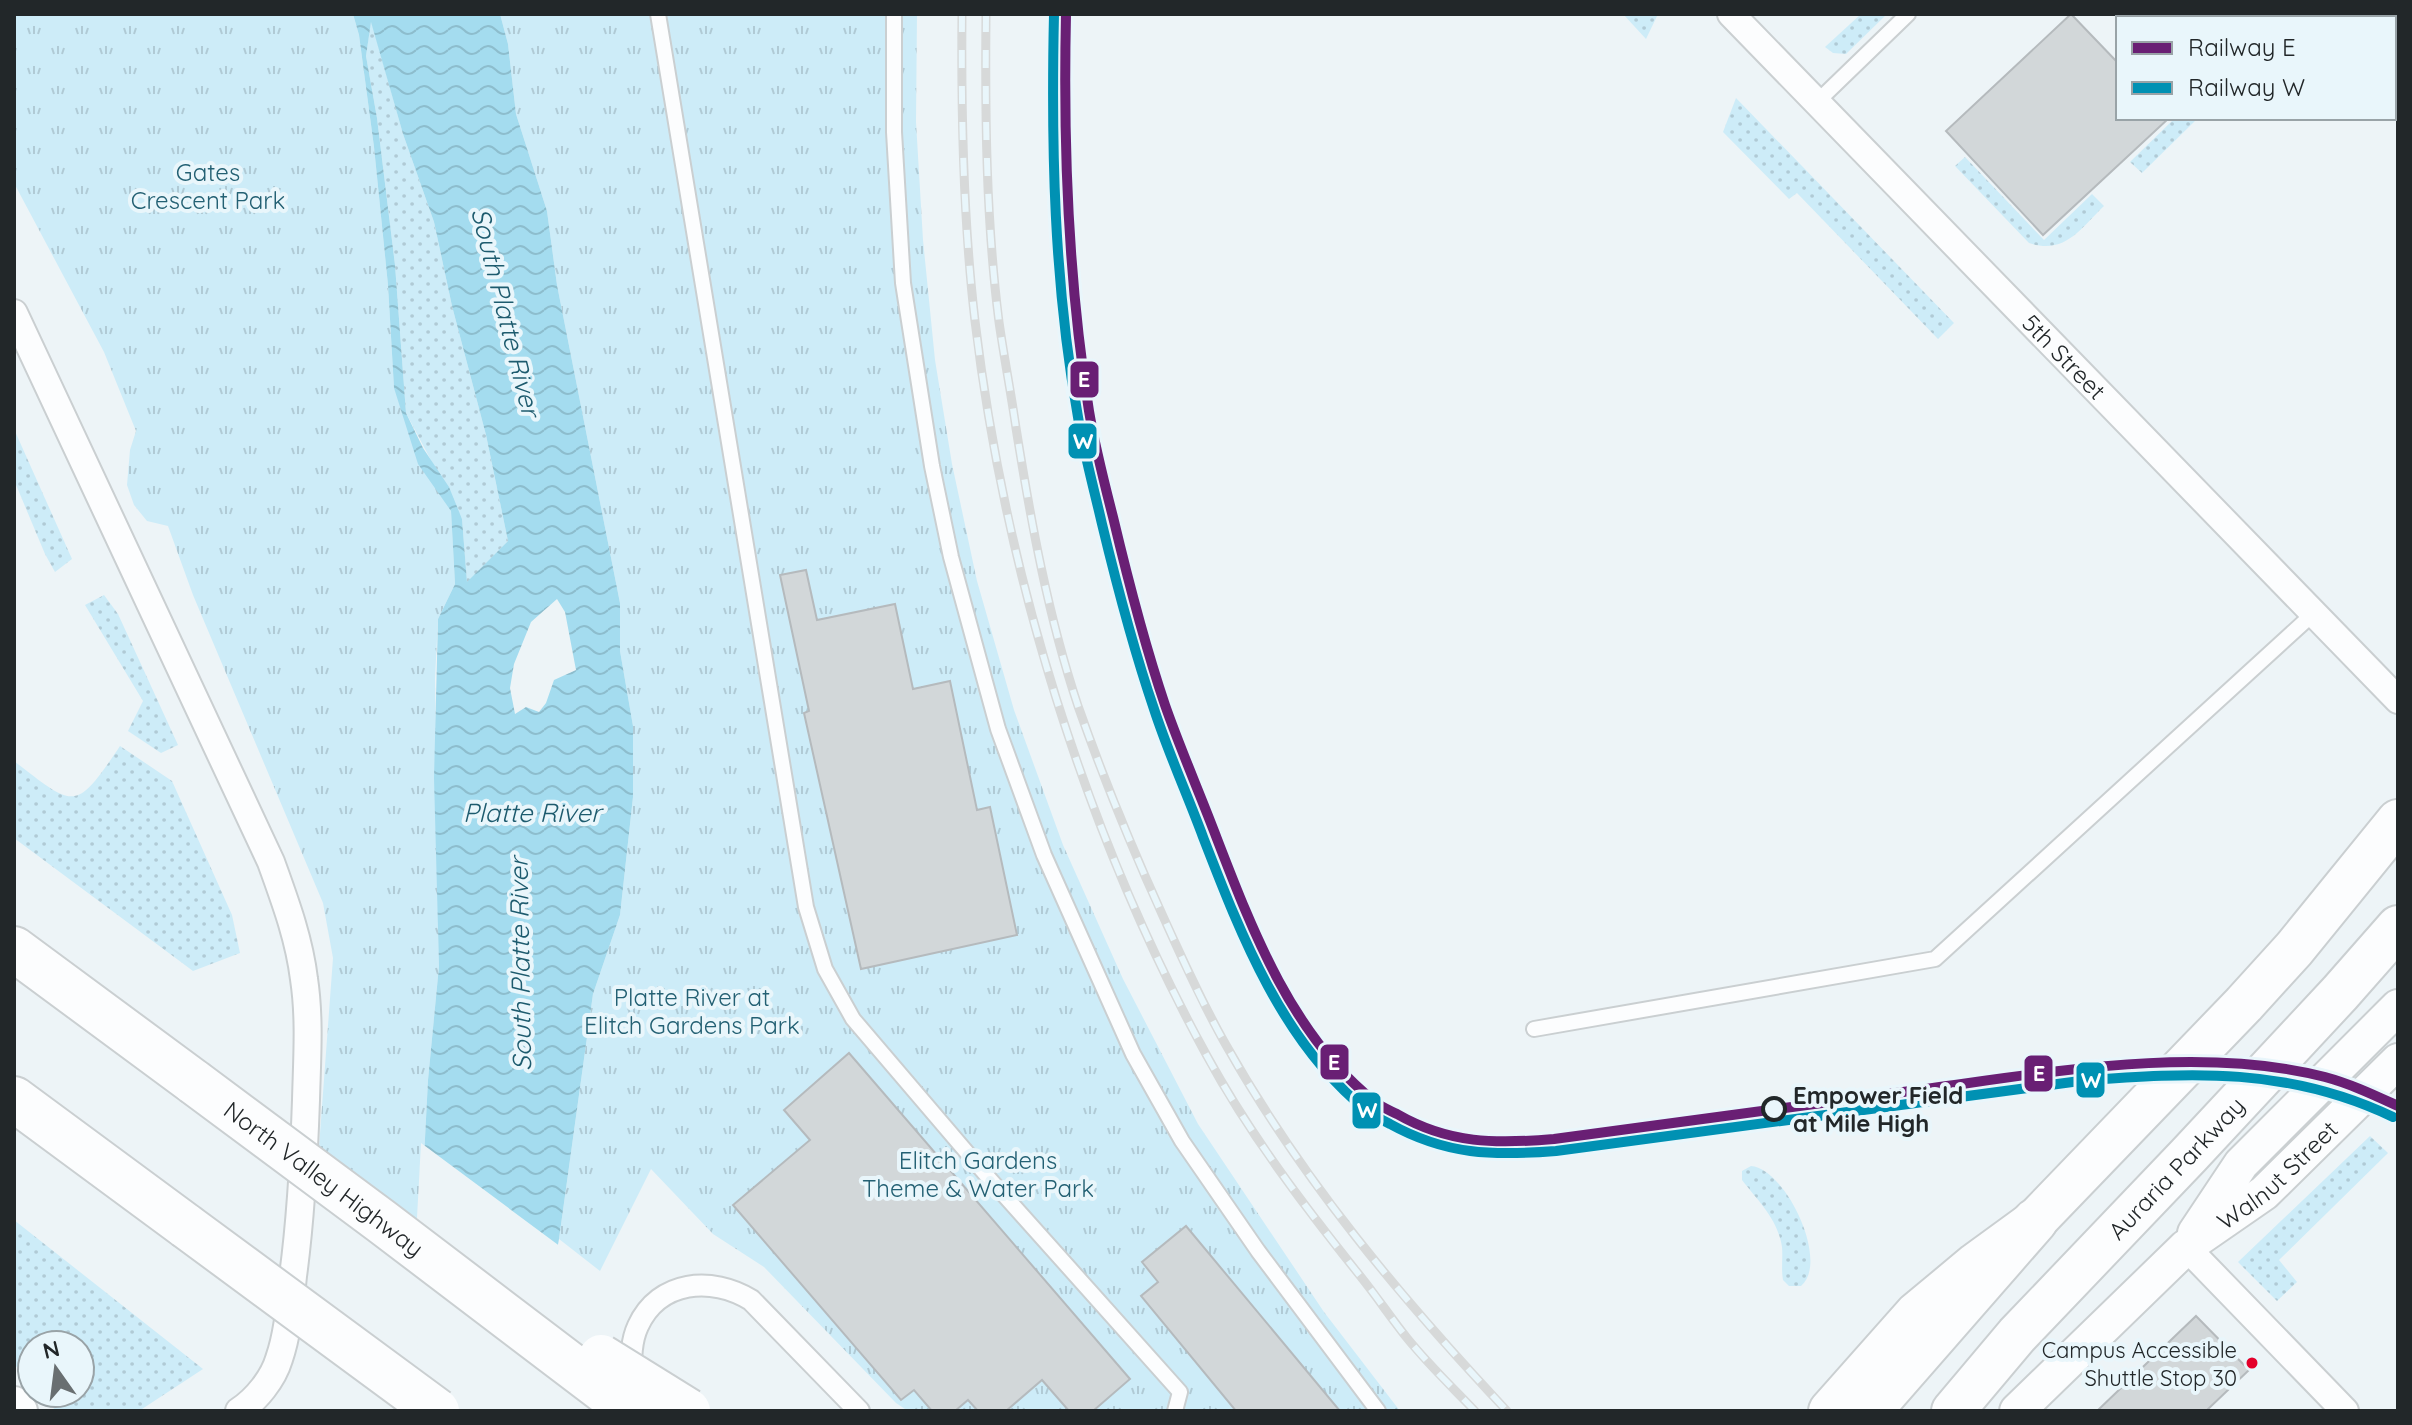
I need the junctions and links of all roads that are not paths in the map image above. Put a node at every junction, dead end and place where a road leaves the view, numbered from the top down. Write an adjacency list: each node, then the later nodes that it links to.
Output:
1 (658, 14): 26 (lane)
2 (894, 14): 27 (lane)
3 (1731, 14): 5 (street, 5th Street)
4 (1908, 14): 5 (lane)
5 (1817, 102): 7 (street, 5th Street)
6 (14, 313): 21 (street)
7 (2314, 613): 8 (street, 5th Street); 13 (lane)
8 (2398, 700)
9 (2398, 821): 17 (main road)
10 (2398, 927): 30 (main road, Auraria Parkway)
11 (14, 949): 16 (highway, North Valley Highway, bridge)
12 (2398, 1007): 18 (street, Walnut Street)
13 (1534, 1029)
14 (2398, 1061): 18 (street, Walnut Street)
15 (14, 1099): 22 (highway, bridge)
16 (381, 1221): 23 (highway, North Valley Highway, bridge); 24 (highway, bridge)
17 (2035, 1221): 28 (main road); 29 (highway)
18 (2186, 1247): 31 (street, Walnut Street); 32 (street)
19 (14, 1404): 20 (street)
20 (20, 1411)
21 (239, 1411)
22 (437, 1411)
23 (631, 1411): 25 (street)
24 (688, 1411)
25 (859, 1411)
26 (1175, 1411)
27 (1378, 1411)
28 (1830, 1411)
29 (1869, 1411)
30 (1953, 1411)
31 (2017, 1411)
32 (2345, 1411)

